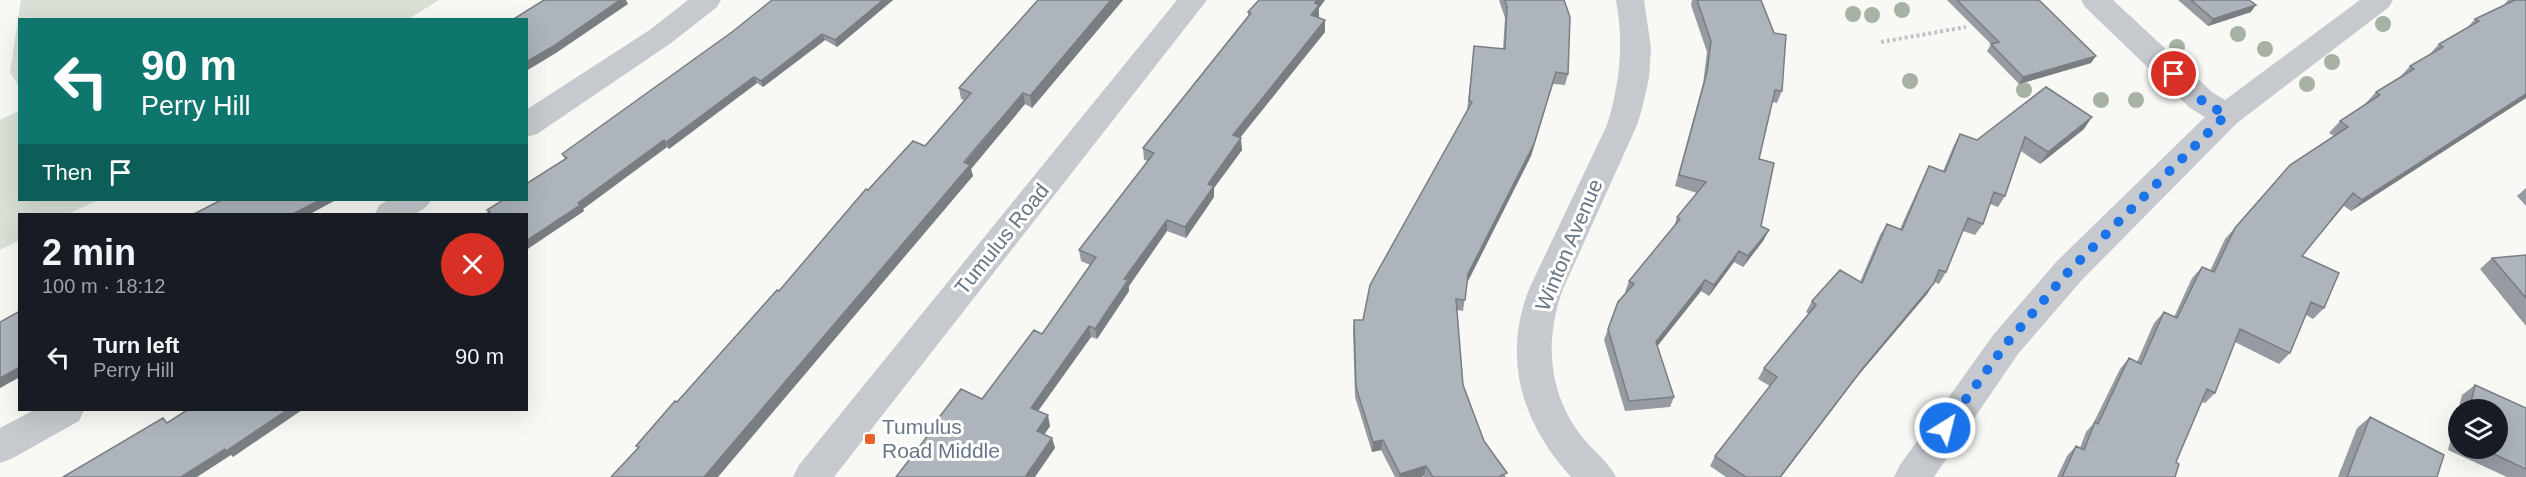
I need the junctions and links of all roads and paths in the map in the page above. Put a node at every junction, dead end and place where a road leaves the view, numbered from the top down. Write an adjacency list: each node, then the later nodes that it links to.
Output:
1 (707, 0): 9 (street)
2 (1193, 0): 14 (street, Tumulus Road)
3 (1630, 0): 15 (street, Winton Avenue)
4 (2095, 0): 8 (street)
5 (2379, 0): 8 (street)
6 (1966, 27): 7 (path)
7 (1881, 42)
8 (2226, 115): 16 (street)
9 (528, 125)
10 (413, 201): 11 (street)
11 (393, 213)
12 (64, 411): 13 (street)
13 (0, 447)
14 (812, 477)
15 (1597, 477)
16 (1912, 477)

